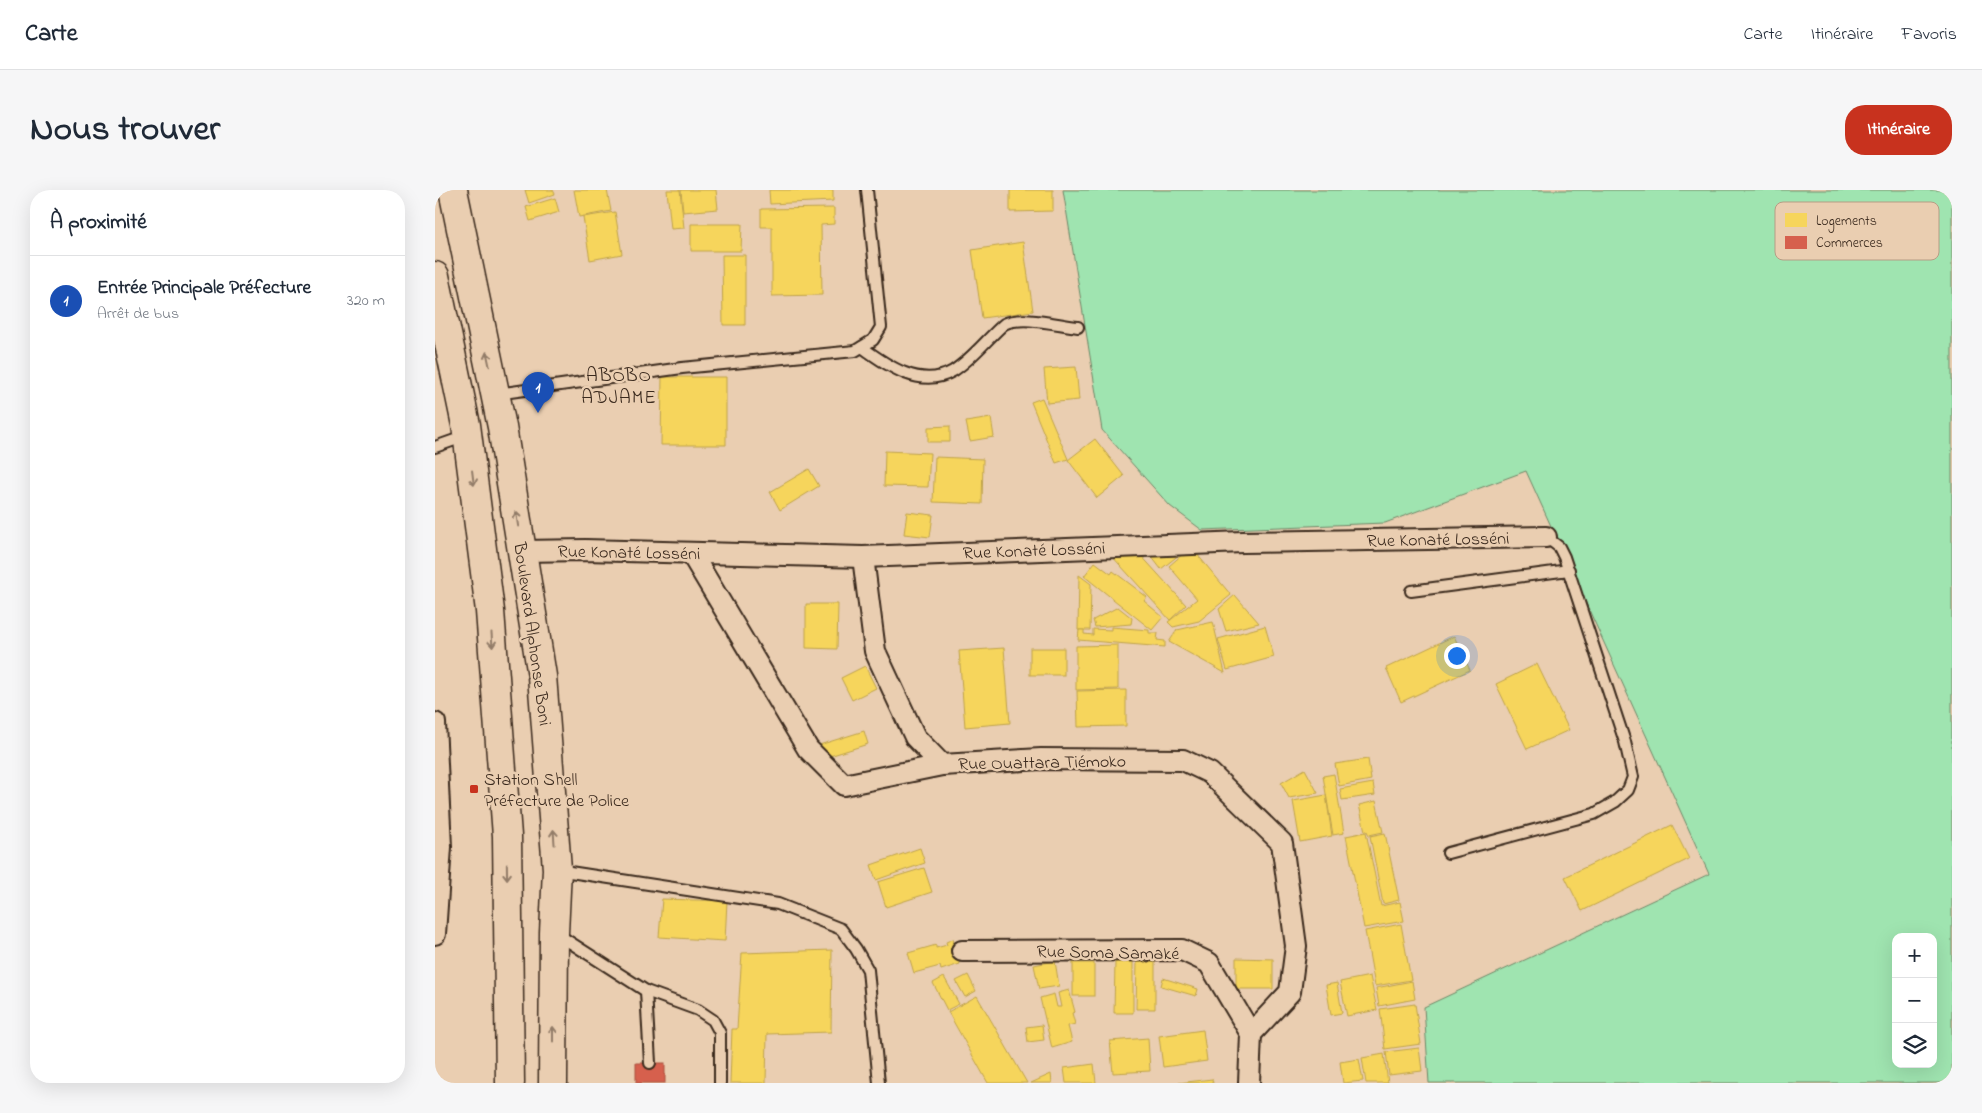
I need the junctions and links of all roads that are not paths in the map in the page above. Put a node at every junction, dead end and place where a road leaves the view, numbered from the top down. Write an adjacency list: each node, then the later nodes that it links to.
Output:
1 (453, 190): 6 (main road, Boulevard Alphonse Boni, one-way to 1)
2 (867, 190): 5 (lane)
3 (435, 276): 7 (main road)
4 (1078, 328): 5 (lane)
5 (862, 347): 6 (lane)
6 (495, 394): 10 (main road, Boulevard Alphonse Boni, one-way to 6)
7 (467, 435): 8 (lane); 25 (main road, one-way to 25)
8 (435, 447)
9 (1545, 537): 12 (street, Rue Konaté Losséni); 13 (lane)
10 (522, 551): 11 (street, Rue Konaté Losséni); 18 (main road, Boulevard Alphonse Boni, one-way to 10)
11 (691, 553): 12 (street, Rue Konaté Losséni); 16 (street, Rue Ouattara Tiémoko)
12 (863, 557): 16 (street)
13 (1569, 570): 14 (lane); 17 (lane)
14 (1411, 591)
15 (435, 723): 20 (street)
16 (942, 764): 23 (street, Rue Ouattara Tiémoko)
17 (1448, 853)
18 (557, 870): 19 (main road, Boulevard Alphonse Boni); 28 (lane)
19 (554, 933): 22 (lane); 26 (main road, Boulevard Alphonse Boni, one-way to 19)
20 (435, 934)
21 (962, 951): 23 (street, Rue Soma Samaké)
22 (646, 991): 24 (lane); 27 (lane)
23 (1251, 1034): 29 (street)
24 (650, 1063)
25 (510, 1083)
26 (553, 1083)
27 (720, 1083)
28 (879, 1083)
29 (1249, 1083)

